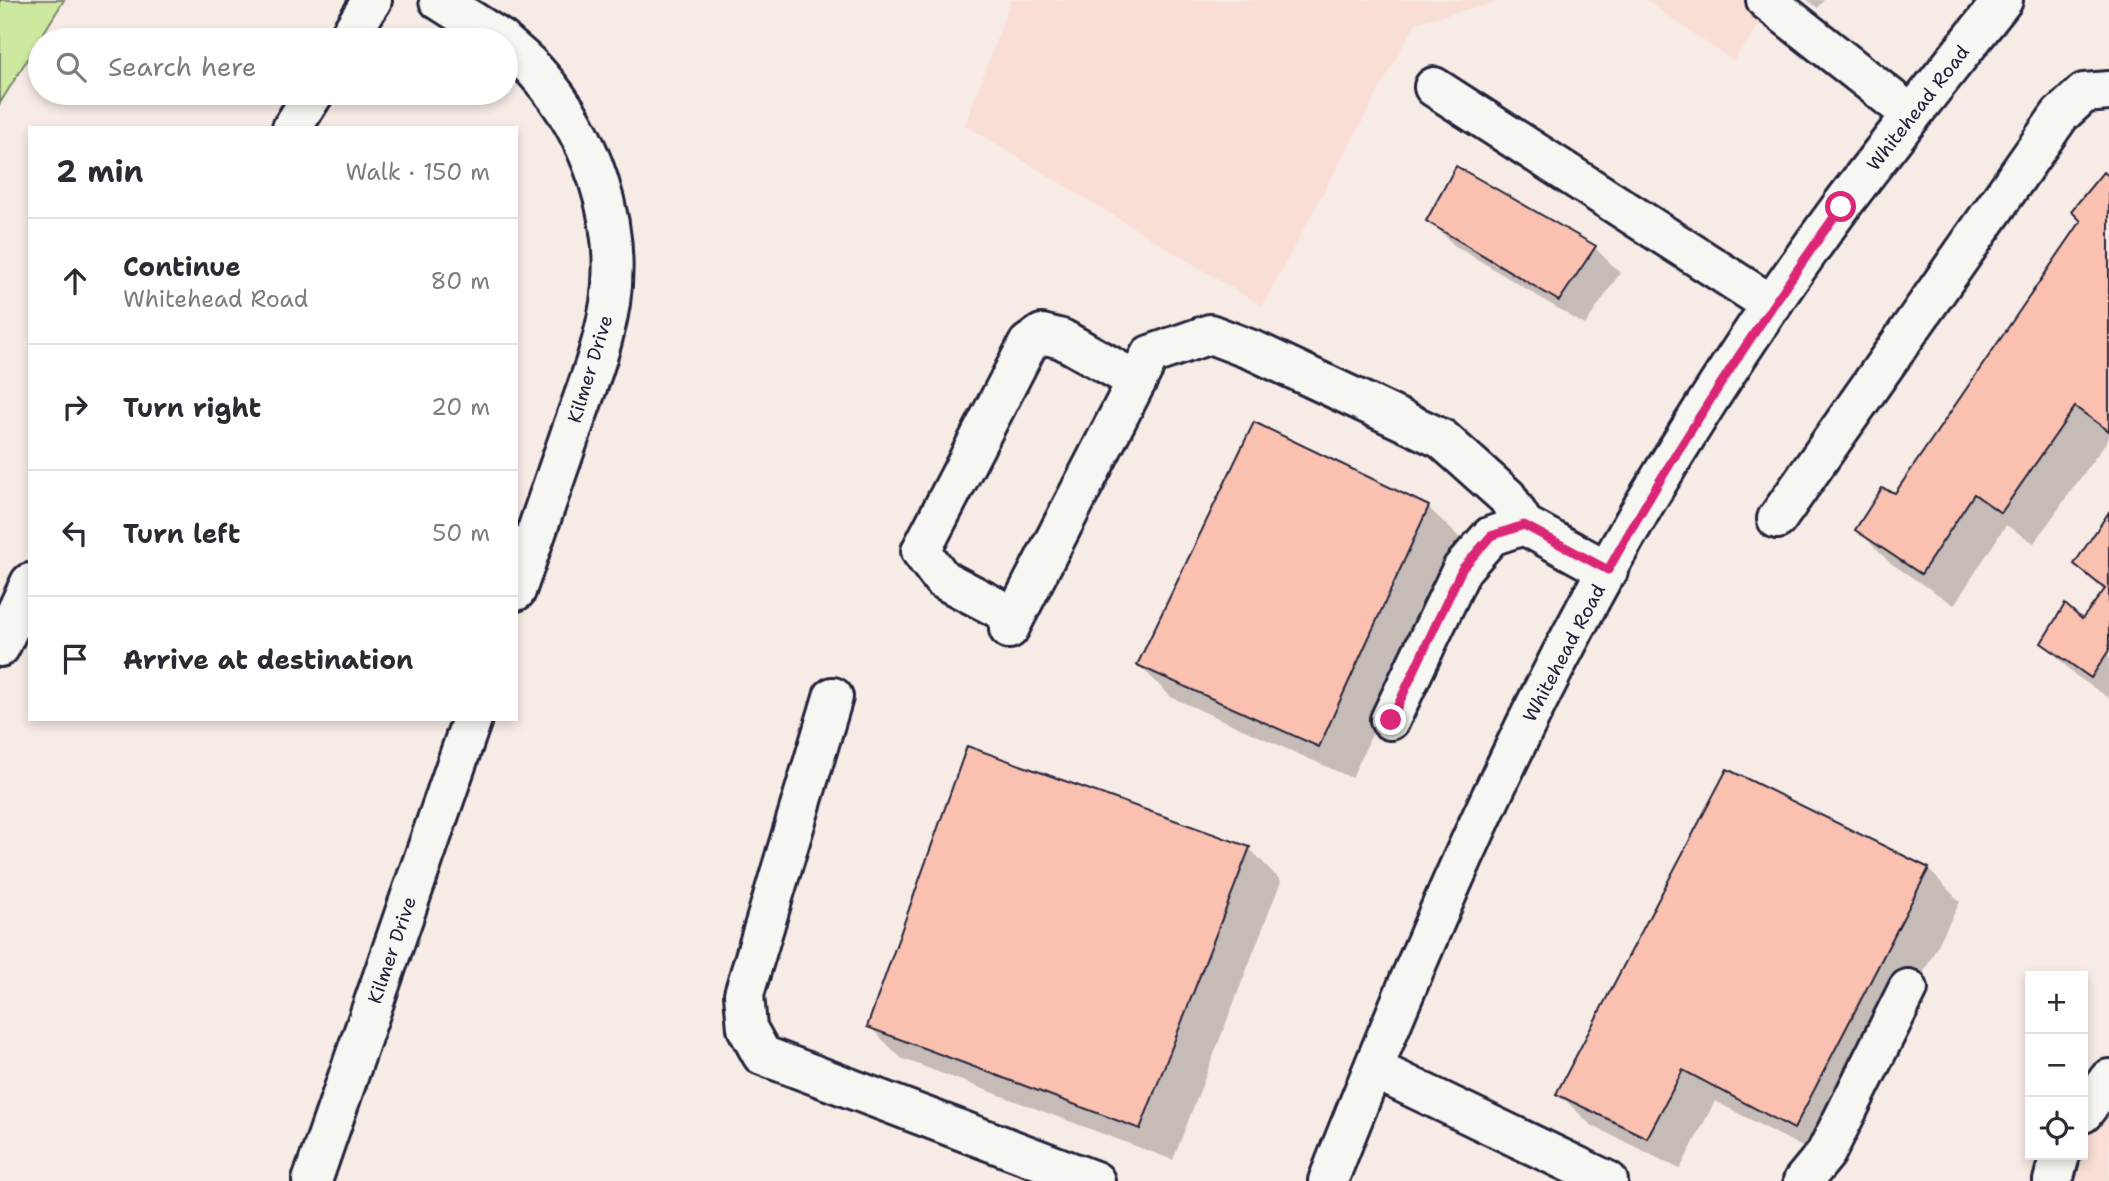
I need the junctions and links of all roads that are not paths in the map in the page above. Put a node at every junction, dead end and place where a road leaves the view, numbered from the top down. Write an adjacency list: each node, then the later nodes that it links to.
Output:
1 (372, 0): 5 (street)
2 (439, 0): 6 (street)
3 (1766, 0): 11 (street)
4 (2003, 0): 11 (street, Whitehead Road)
5 (354, 28)
6 (483, 28)
7 (518, 55): 18 (street, Kilmer Drive)
8 (1434, 87): 13 (street)
9 (2109, 91): 15 (street)
10 (306, 105): 12 (street)
11 (1912, 114): 13 (street, Whitehead Road)
12 (293, 126)
13 (1772, 305): 17 (street, Whitehead Road)
14 (1137, 381): 14 (street); 16 (street)
15 (1777, 519)
16 (1524, 525): 17 (street); 22 (street)
17 (1608, 570): 25 (street, Whitehead Road)
18 (518, 585)
19 (28, 587): 20 (street)
20 (0, 648)
21 (833, 696): 30 (street)
22 (1391, 720)
23 (471, 721): 29 (street, Kilmer Drive)
24 (1908, 989): 33 (street)
25 (1374, 1069): 31 (street, Whitehead Road); 32 (street)
26 (2109, 1079): 27 (street)
27 (2088, 1106)
28 (2059, 1160): 34 (street)
29 (312, 1181)
30 (1095, 1181)
31 (1328, 1181)
32 (1608, 1181)
33 (1803, 1181)
34 (2053, 1181)

